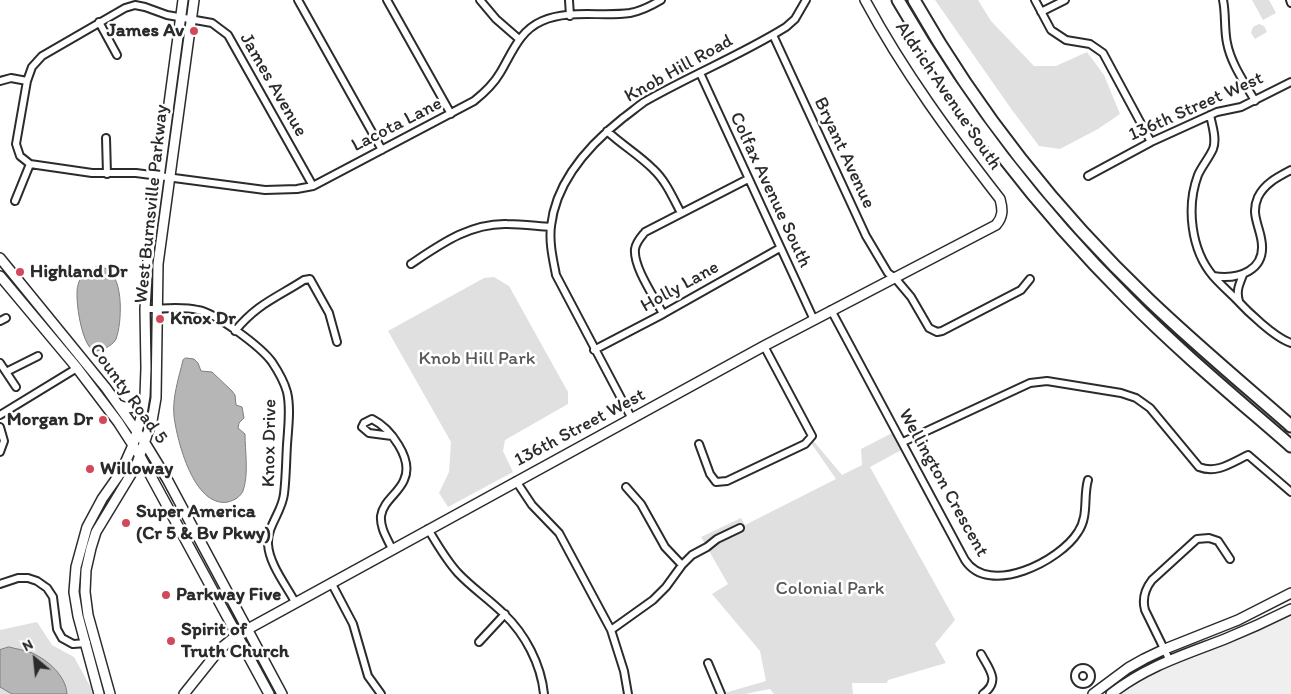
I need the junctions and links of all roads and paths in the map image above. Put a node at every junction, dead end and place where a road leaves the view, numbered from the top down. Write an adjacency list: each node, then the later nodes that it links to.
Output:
1 (183, 0): 17 (street, West Burnsville Parkway)
2 (194, 0): 18 (street, West Burnsville Parkway)
3 (298, 0): 33 (street)
4 (387, 0): 28 (street)
5 (480, 0): 21 (street)
6 (569, 0): 16 (street)
7 (661, 0): 16 (street, Lacota Lane)
8 (806, 0): 20 (street, Knob Hill Road)
9 (865, 0): 43 (street, Aldrich Avenue South)
10 (898, 0): 83 (highway)
11 (914, 0): 75 (highway)
12 (1035, 0): 15 (street)
13 (1065, 0): 15 (street)
14 (1223, 0): 27 (street)
15 (1041, 12): 32 (street)
16 (570, 16): 21 (street, Lacota Lane)
17 (180, 17): 18 (street, James Avenue); 19 (street, James Avenue); 37 (street, West Burnsville Parkway)
18 (191, 19): 39 (street, West Burnsville Parkway); 41 (street, James Avenue)
19 (99, 22): 22 (street); 25 (street, James Avenue)
20 (773, 35): 23 (street, Knob Hill Road); 53 (street, Bryant Avenue)
21 (519, 39): 28 (street, Lacota Lane)
22 (117, 55)
23 (700, 73): 30 (street, Knob Hill Road); 40 (street, Colfax Avenue South)
24 (0, 81): 25 (street)
25 (27, 81): 34 (street, James Avenue)
26 (1291, 82): 27 (street, 136th Street West)
27 (1255, 101): 29 (street, 136th Street West)
28 (451, 114): 33 (street, Lacota Lane)
29 (1210, 115): 32 (street, 136th Street West); 52 (street)
30 (607, 131): 44 (street); 45 (street, Knob Hill Road)
31 (106, 138): 36 (street)
32 (1151, 142): 38 (street, 136th Street West)
33 (382, 150): 41 (street, Lacota Lane)
34 (30, 164): 36 (street, Lacota Lane); 42 (street)
35 (1291, 170): 51 (street)
36 (107, 174): 37 (street, Lacota Lane)
37 (159, 176): 39 (street, Lacota Lane); 56 (street, West Burnsville Parkway)
38 (1088, 176)
39 (169, 177): 41 (street, Lacota Lane); 57 (street, West Burnsville Parkway)
40 (748, 179): 44 (street); 46 (street, Colfax Avenue South)
41 (313, 186)
42 (16, 201)
43 (1002, 209): 53 (street, 136th Street West)
44 (681, 213): 59 (street)
45 (550, 227): 48 (street); 65 (street, Knob Hill Road)
46 (780, 248): 59 (street, Holly Lane); 60 (street, Colfax Avenue South)
47 (0, 258): 49 (street, County Road 5)
48 (412, 264)
49 (8, 268): 50 (street); 72 (street, County Road 5)
50 (0, 275): 68 (street, County Road 5)
51 (1243, 275): 52 (street); 55 (street)
52 (1212, 276): 55 (street)
53 (895, 278): 54 (street, Bryant Avenue); 58 (street, 136th Street West)
54 (1030, 279)
55 (1241, 304): 63 (street)
56 (145, 309): 57 (street, Knox Drive); 71 (street, West Burnsville Parkway)
57 (156, 309): 61 (street, Knox Drive); 80 (street, West Burnsville Parkway)
58 (831, 310): 60 (street, 136th Street West); 79 (street, Wellington Crescent)
59 (663, 314): 65 (street, Holly Lane)
60 (814, 320): 64 (street, 136th Street West)
61 (235, 331): 62 (street); 102 (street, Knox Drive)
62 (337, 342)
63 (1291, 342)
64 (764, 346): 74 (street, 136th Street West); 81 (street)
65 (594, 350): 74 (street, Knob Hill Road)
66 (38, 356): 69 (street)
67 (0, 363): 69 (street)
68 (77, 368): 73 (street); 82 (street, County Road 5)
69 (6, 372): 70 (street)
70 (16, 388)
71 (145, 396): 72 (street); 77 (street, West Burnsville Parkway)
72 (118, 404): 77 (street, County Road 5)
73 (0, 415)
74 (632, 419): 89 (street, 136th Street West)
75 (1291, 426)
76 (0, 427): 84 (street)
77 (137, 432): 80 (street, County Road 5); 82 (street, West Burnsville Parkway)
78 (392, 436): 96 (street)
79 (903, 442): 88 (street, Wellington Crescent); 91 (street)
80 (145, 443): 85 (street, West Burnsville Parkway); 105 (street, County Road 5)
81 (699, 444)
82 (133, 445): 85 (street, County Road 5); 92 (street, West Burnsville Parkway)
83 (1291, 446)
84 (0, 452)
85 (140, 456): 86 (street, County Road 5); 87 (street, West Burnsville Parkway)
86 (152, 476): 87 (street); 107 (street, County Road 5)
87 (130, 478): 95 (street, West Burnsville Parkway)
88 (1088, 480)
89 (516, 481): 94 (street, 136th Street West); 106 (street)
90 (626, 487): 98 (street)
91 (1291, 492)
92 (87, 528): 95 (street); 110 (street, West Burnsville Parkway)
93 (740, 528): 98 (street)
94 (428, 529): 96 (street, 136th Street West); 104 (street)
95 (96, 532): 108 (street, West Burnsville Parkway)
96 (392, 549): 99 (street, 136th Street West)
97 (1230, 559): 111 (street)
98 (682, 565): 106 (street)
99 (332, 582): 102 (street, 136th Street West); 122 (street)
100 (0, 584): 110 (street)
101 (1291, 592): 111 (street)
102 (295, 602): 105 (street, 136th Street West)
103 (1291, 609): 113 (street)
104 (505, 614): 109 (street); 123 (street)
105 (247, 629): 107 (street, 136th Street West); 121 (street, County Road 5)
106 (611, 630): 124 (street)
107 (237, 635): 119 (street, 136th Street West); 120 (street, County Road 5)
108 (95, 640): 110 (street); 118 (street, West Burnsville Parkway)
109 (479, 642)
110 (84, 644): 117 (street, West Burnsville Parkway)
111 (1165, 649): 113 (street); 116 (street)
112 (981, 654): 126 (street)
113 (1170, 660): 127 (street)
114 (708, 663): 125 (street)
115 (1088, 682): 116 (street)
116 (1094, 693)
117 (99, 694)
118 (110, 694)
119 (184, 694)
120 (269, 694)
121 (282, 694)
122 (381, 694)
123 (544, 694)
124 (628, 694)
125 (721, 694)
126 (983, 694)
127 (1111, 694)

